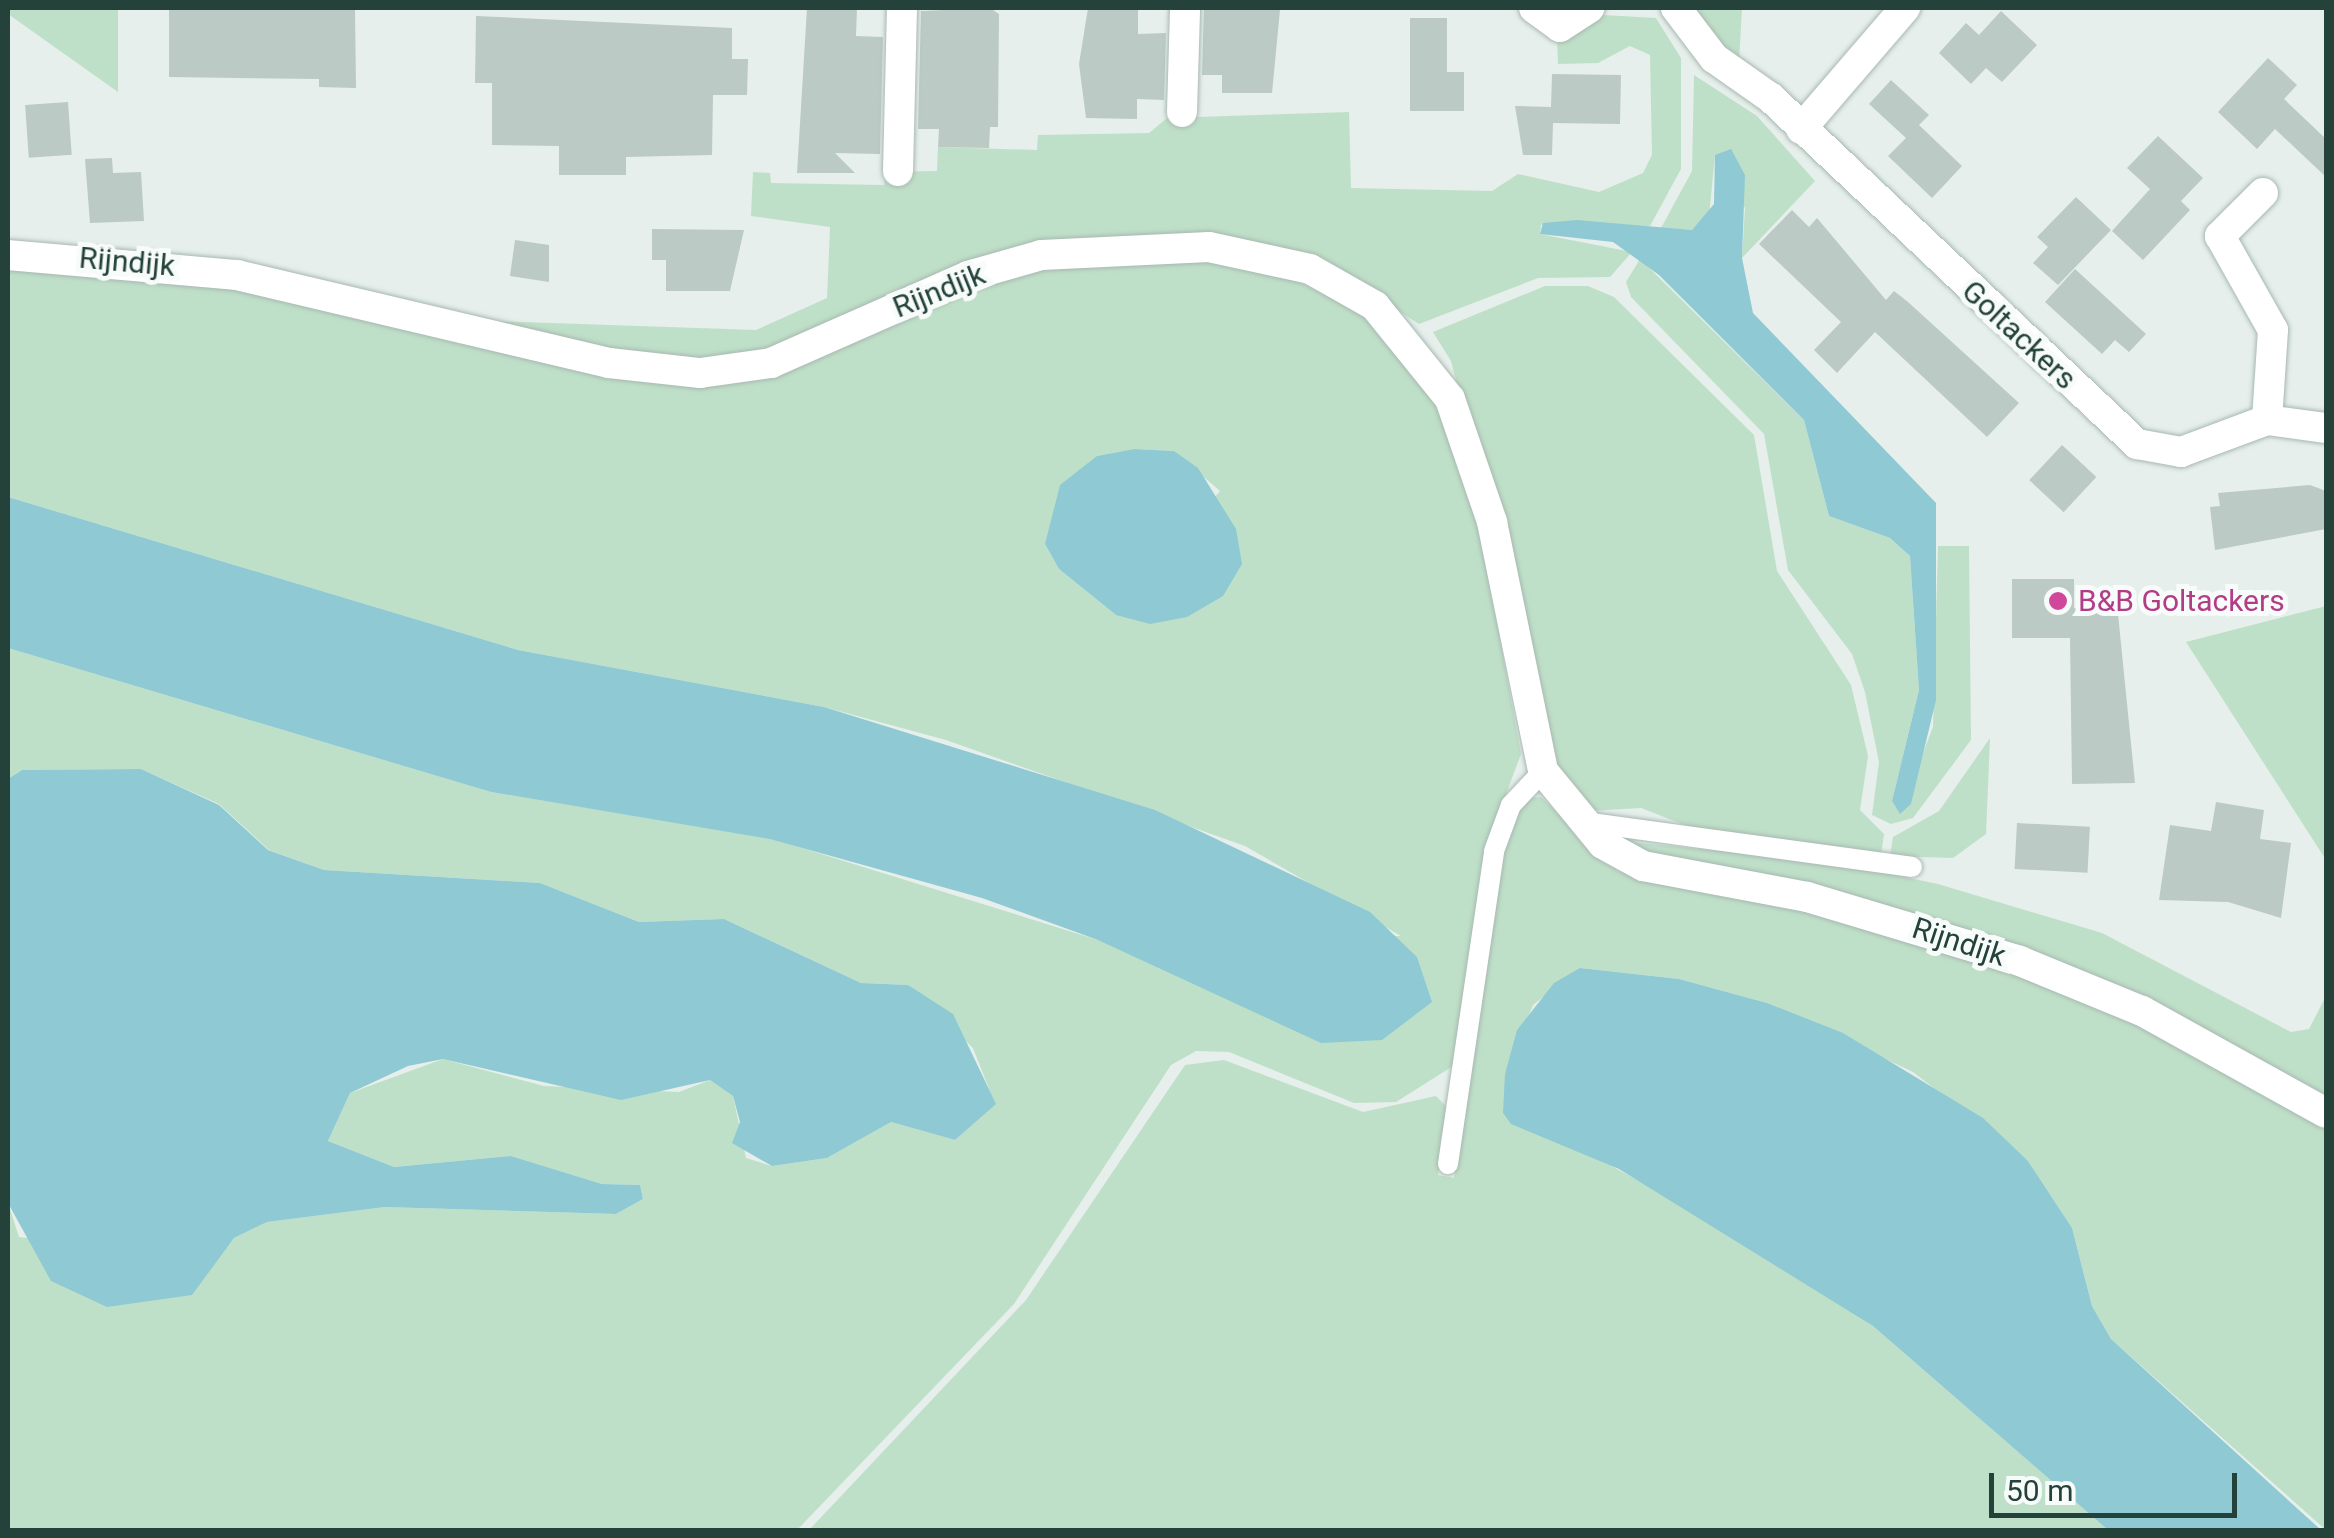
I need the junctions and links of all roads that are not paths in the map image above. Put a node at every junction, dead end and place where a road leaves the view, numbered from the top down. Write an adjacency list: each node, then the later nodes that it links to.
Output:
1 (902, 8): 9 (street)
2 (1185, 8): 7 (street)
3 (1534, 8): 4 (street)
4 (1589, 8)
5 (1676, 8): 8 (street, Goltackers)
6 (1905, 8): 8 (street)
7 (1182, 112)
8 (1801, 129): 12 (street, Goltackers)
9 (898, 171)
10 (2263, 193): 12 (street)
11 (8, 254): 14 (street, Rijndijk)
12 (2267, 420): 13 (street, Goltackers)
13 (2326, 428)
14 (1543, 771): 15 (street, Rijndijk); 18 (lane)
15 (1578, 820): 16 (lane, Rijndijk); 17 (street, Rijndijk)
16 (1912, 867)
17 (2326, 1113)
18 (1448, 1164)

